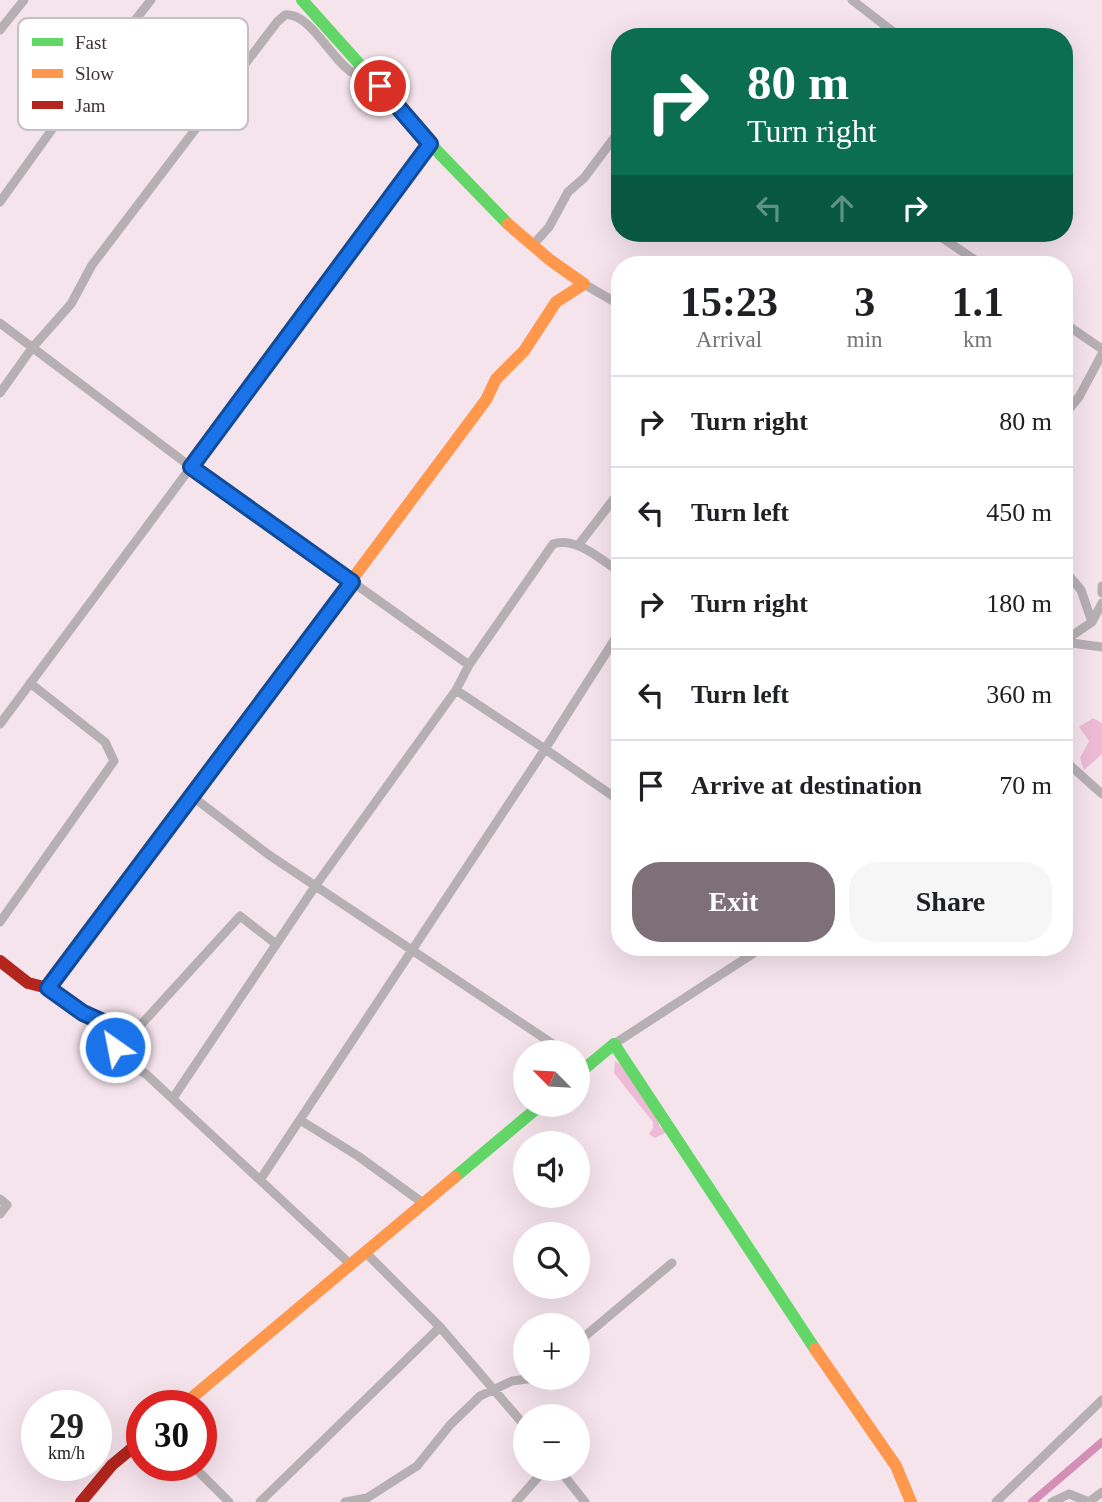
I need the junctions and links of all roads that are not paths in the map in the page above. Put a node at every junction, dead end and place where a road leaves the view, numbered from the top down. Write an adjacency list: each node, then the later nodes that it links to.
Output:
1 (24, 0): 7 (street)
2 (151, 0): 5 (street)
3 (302, 0): 9 (street)
4 (852, 0): 6 (street)
5 (137, 18)
6 (888, 28)
7 (0, 30)
8 (248, 59): 9 (street)
9 (362, 67): 13 (street)
10 (52, 130): 14 (street)
11 (197, 130): 22 (street)
12 (611, 142): 16 (street)
13 (430, 144): 16 (street); 26 (street)
14 (0, 202)
15 (948, 242): 17 (street)
16 (531, 246): 18 (street)
17 (969, 256)
18 (584, 284): 19 (street); 31 (street)
19 (611, 300)
20 (0, 323): 22 (street)
21 (1073, 330): 23 (street)
22 (32, 348): 24 (street); 26 (street)
23 (1102, 351): 25 (street)
24 (0, 393)
25 (1073, 404)
26 (191, 467): 31 (street); 41 (street)
27 (611, 503): 28 (street)
28 (580, 543)
29 (611, 566): 40 (street)
30 (1073, 581): 35 (street)
31 (352, 582): 40 (street); 48 (street)
32 (1102, 586): 33 (street)
33 (1102, 593)
34 (1102, 603): 35 (street)
35 (1092, 622): 36 (street)
36 (1073, 635)
37 (1073, 642): 39 (street)
38 (611, 645): 44 (street)
39 (1102, 647)
40 (469, 665): 42 (street)
41 (30, 682): 43 (street); 50 (street)
42 (456, 690): 44 (street); 49 (street)
43 (0, 724)
44 (545, 749): 47 (street); 52 (street)
45 (1073, 768): 46 (street)
46 (1102, 794)
47 (611, 796)
48 (193, 797): 49 (street); 55 (street)
49 (316, 885): 51 (street); 52 (street)
50 (0, 922)
51 (276, 944): 58 (street); 60 (street)
52 (413, 950): 56 (street); 62 (street)
53 (749, 956): 57 (street)
54 (0, 961): 55 (street)
55 (48, 988): 58 (street)
56 (547, 1040)
57 (614, 1044): 59 (street); 88 (street)
58 (117, 1051): 60 (street)
59 (590, 1061)
60 (173, 1098): 63 (street)
61 (526, 1117): 65 (street)
62 (300, 1120): 63 (street); 65 (street)
63 (260, 1180): 68 (street)
64 (0, 1199): 66 (street)
65 (423, 1203): 67 (street)
66 (0, 1214)
67 (366, 1253): 68 (street); 70 (street)
68 (349, 1263): 74 (street)
69 (673, 1263): 71 (street)
70 (440, 1327): 73 (street); 84 (street)
71 (590, 1332)
72 (513, 1381): 73 (street)
73 (495, 1389): 76 (street); 85 (street)
74 (201, 1390)
75 (1102, 1400): 89 (street)
76 (513, 1411)
77 (126, 1453): 82 (street)
78 (208, 1481): 83 (street)
79 (535, 1481): 86 (street)
80 (568, 1481): 87 (street)
81 (1102, 1492): 91 (street)
82 (81, 1502)
83 (229, 1502)
84 (260, 1502)
85 (345, 1502)
86 (516, 1502)
87 (585, 1502)
88 (911, 1502)
89 (996, 1502)
90 (1052, 1502): 91 (street)
91 (1089, 1502)

